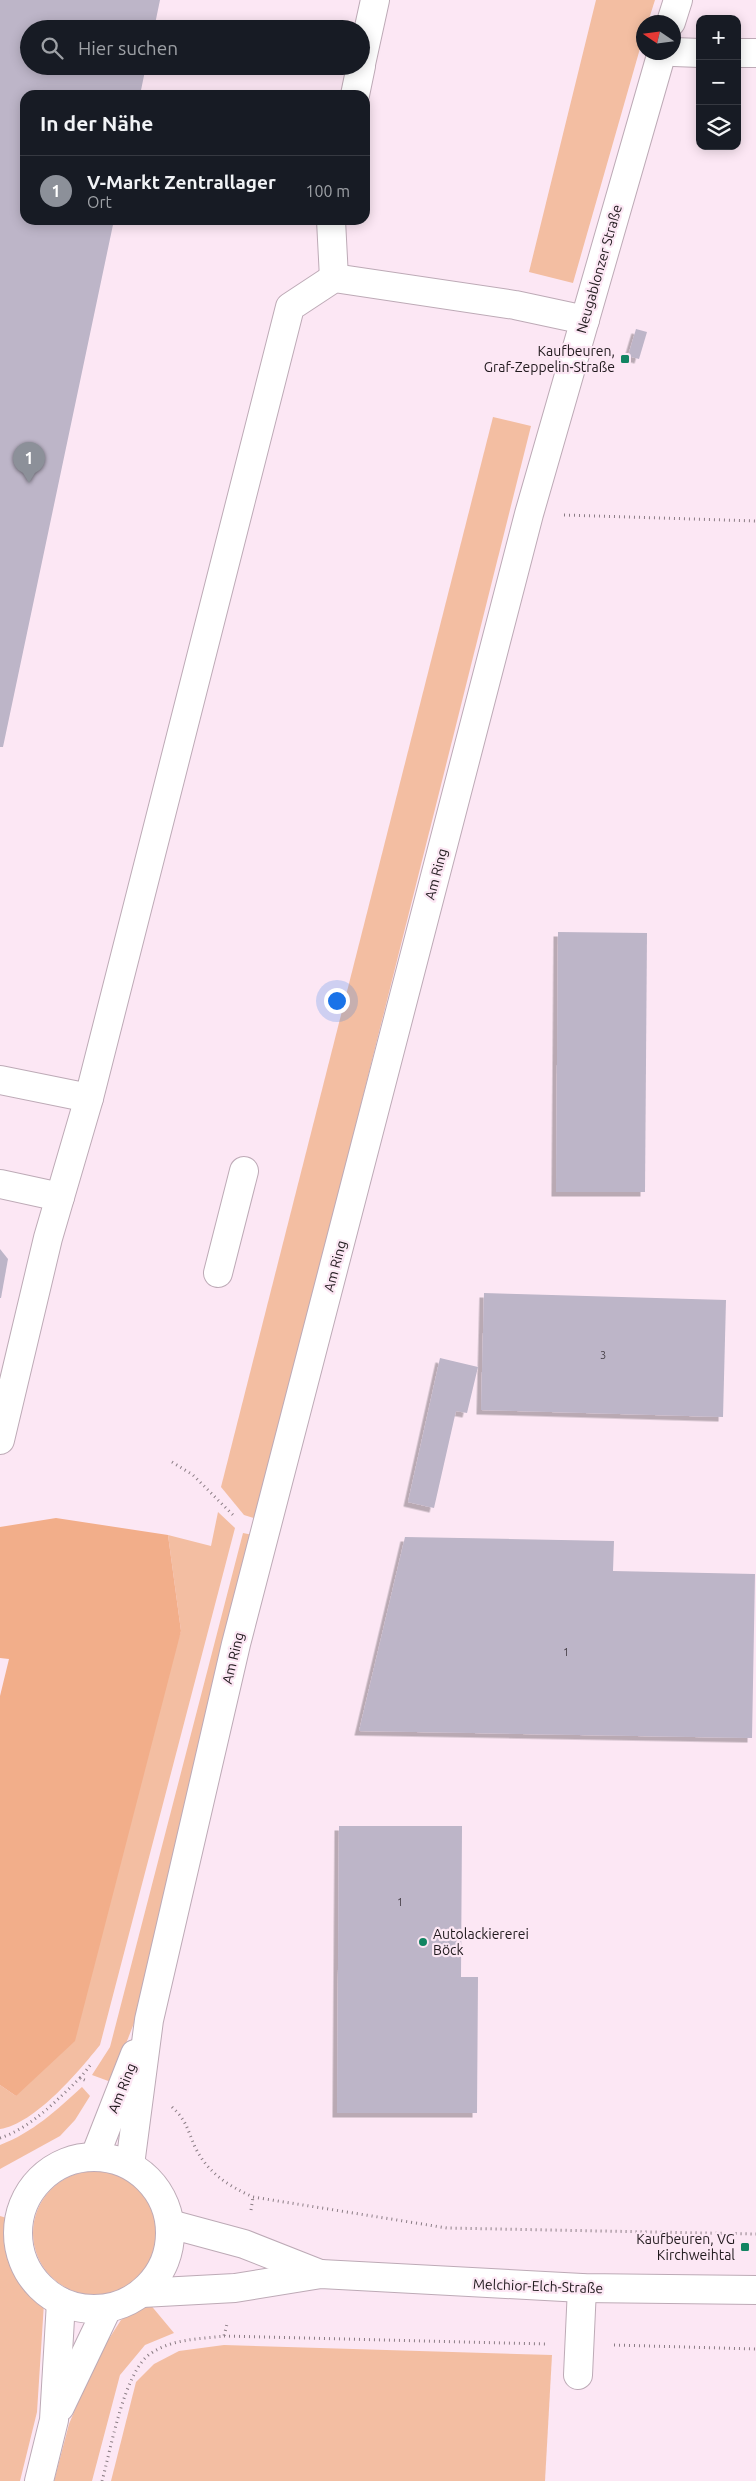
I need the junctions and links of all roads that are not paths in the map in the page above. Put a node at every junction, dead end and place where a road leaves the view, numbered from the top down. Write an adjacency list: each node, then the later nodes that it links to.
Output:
1 (375, 0): 4 (street)
2 (678, 0): 3 (street)
3 (673, 15)
4 (370, 23)
5 (681, 52): 6 (street)
6 (696, 52)
7 (741, 53): 8 (street)
8 (756, 53)
9 (660, 60): 14 (street, Neugablonzer Straße)
10 (359, 75): 11 (street)
11 (355, 90)
12 (331, 225): 13 (street)
13 (334, 278): 14 (street); 17 (street)
14 (585, 320): 15 (street, Neugablonzer Straße)
15 (529, 514): 23 (street, Am Ring)
16 (0, 1080): 17 (street)
17 (90, 1098): 20 (street)
18 (244, 1171): 21 (street)
19 (0, 1184): 20 (street)
20 (60, 1197): 22 (street)
21 (218, 1273)
22 (0, 1440)
23 (129, 2096): 24 (street, Am Ring); 25 (street, Am Ring)
24 (95, 2156): 25 (street); 26 (street)
25 (130, 2165): 27 (street)
26 (11, 2205): 32 (street)
27 (170, 2224): 28 (street, Melchior-Elch-Straße); 31 (street)
28 (321, 2274): 29 (street, Melchior-Elch-Straße); 31 (street, Melchior-Elch-Straße)
29 (582, 2288): 30 (street, Melchior-Elch-Straße); 34 (street)
30 (756, 2290)
31 (142, 2293): 33 (street)
32 (61, 2302): 33 (street); 35 (street)
33 (107, 2309): 35 (street)
34 (578, 2375)
35 (54, 2420): 36 (street)
36 (39, 2481)

